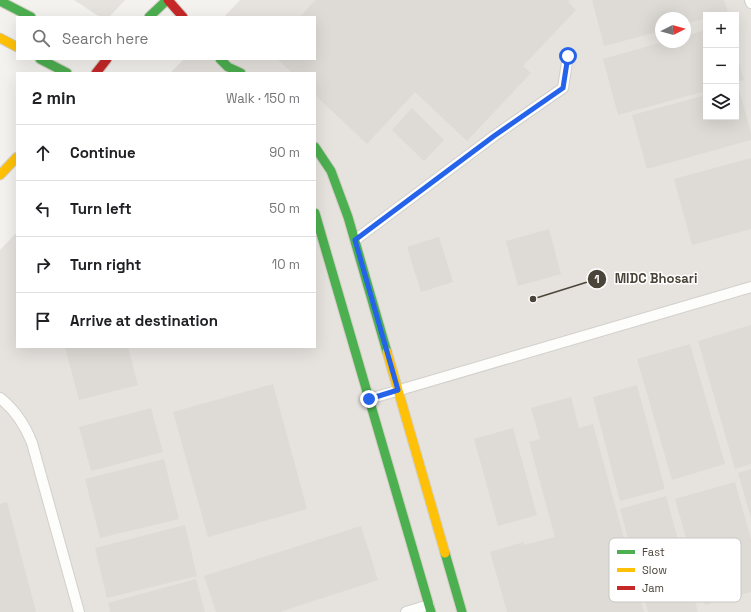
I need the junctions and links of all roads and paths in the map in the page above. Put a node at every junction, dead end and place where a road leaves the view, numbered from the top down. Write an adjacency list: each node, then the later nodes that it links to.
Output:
1 (167, 0): 4 (street); 5 (street)
2 (0, 1): 3 (street)
3 (28, 16)
4 (150, 16)
5 (182, 16)
6 (0, 38): 7 (street)
7 (16, 46)
8 (568, 56): 19 (lane)
9 (42, 60): 13 (street)
10 (106, 60): 14 (street)
11 (221, 60): 12 (street)
12 (228, 70)
13 (65, 72)
14 (97, 72)
15 (316, 148): 19 (street)
16 (16, 158): 17 (street)
17 (0, 175)
18 (316, 216): 23 (street)
19 (355, 240): 21 (street)
20 (751, 287): 21 (lane)
21 (398, 390): 23 (lane); 27 (street)
22 (0, 398): 25 (lane)
23 (369, 399): 24 (street)
24 (430, 609): 26 (lane)
25 (79, 612)
26 (406, 612)
27 (462, 612)

